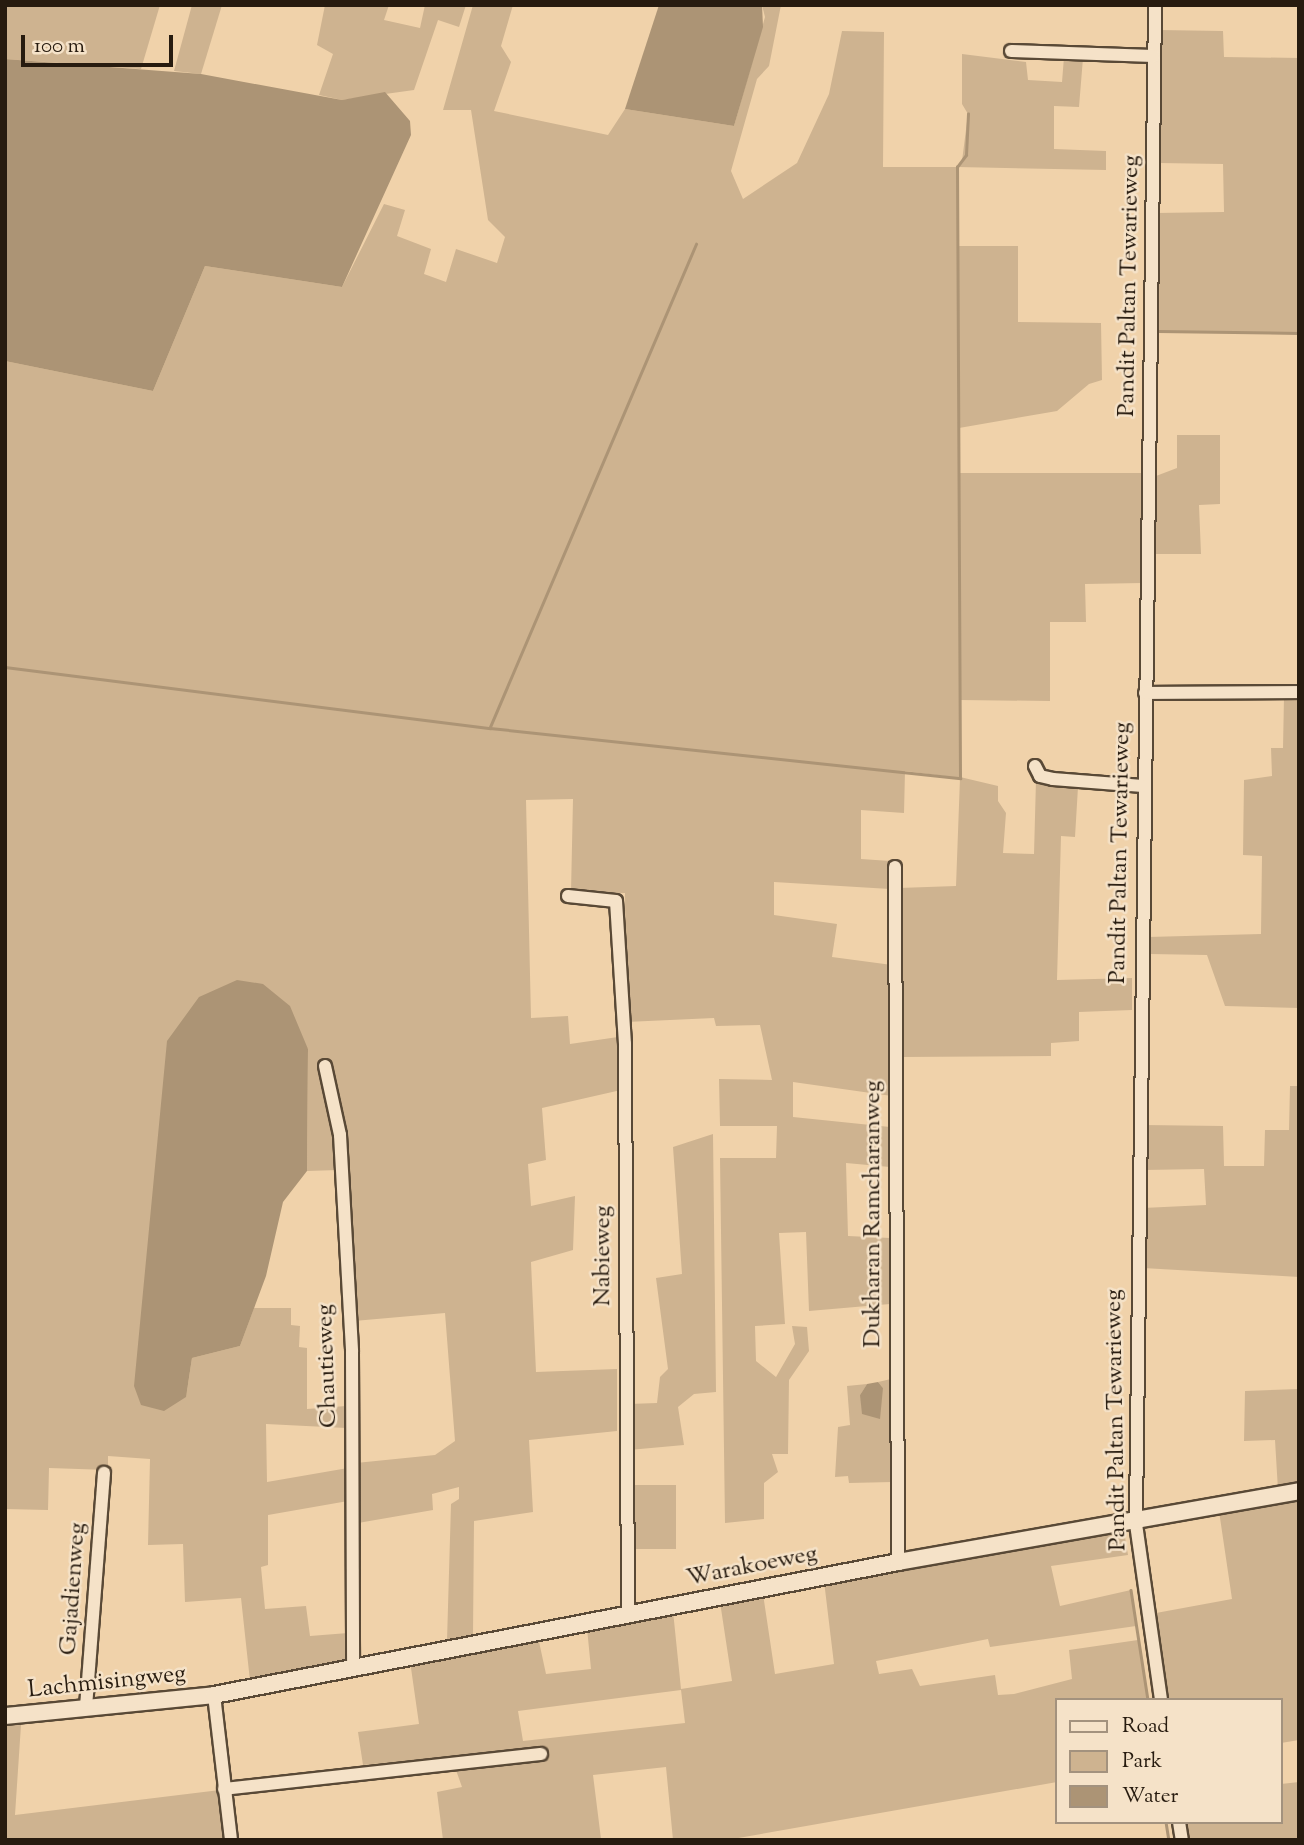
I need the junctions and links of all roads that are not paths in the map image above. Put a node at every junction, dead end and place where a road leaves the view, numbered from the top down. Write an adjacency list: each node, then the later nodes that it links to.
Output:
1 (1155, 5): 3 (street, Pandit Paltan Tewarieweg)
2 (1011, 51): 3 (street)
3 (1154, 56): 5 (street, Pandit Paltan Tewarieweg)
4 (1299, 692): 5 (street)
5 (1144, 693): 7 (street, Pandit Paltan Tewarieweg)
6 (1035, 765): 7 (street)
7 (1143, 786): 13 (street, Pandit Paltan Tewarieweg)
8 (895, 867): 14 (street, Dukharan Ramcharanweg)
9 (569, 896): 15 (street, Nabieweg)
10 (325, 1066): 16 (street, Chautieweg)
11 (104, 1473): 19 (street, Gajadienweg)
12 (1299, 1491): 13 (street, Warakoeweg)
13 (1136, 1524): 14 (street, Warakoeweg); 18 (street, Pandit Paltan Tewarieweg)
14 (898, 1562): 15 (street, Warakoeweg)
15 (628, 1614): 16 (street, Warakoeweg)
16 (353, 1667): 17 (street, Warakoeweg)
17 (214, 1695): 19 (street, Lachmisingweg); 22 (street)
18 (1161, 1698)
19 (86, 1707): 20 (street, Lachmisingweg)
20 (5, 1716)
21 (541, 1754): 22 (street)
22 (224, 1789): 23 (street)
23 (231, 1840)

